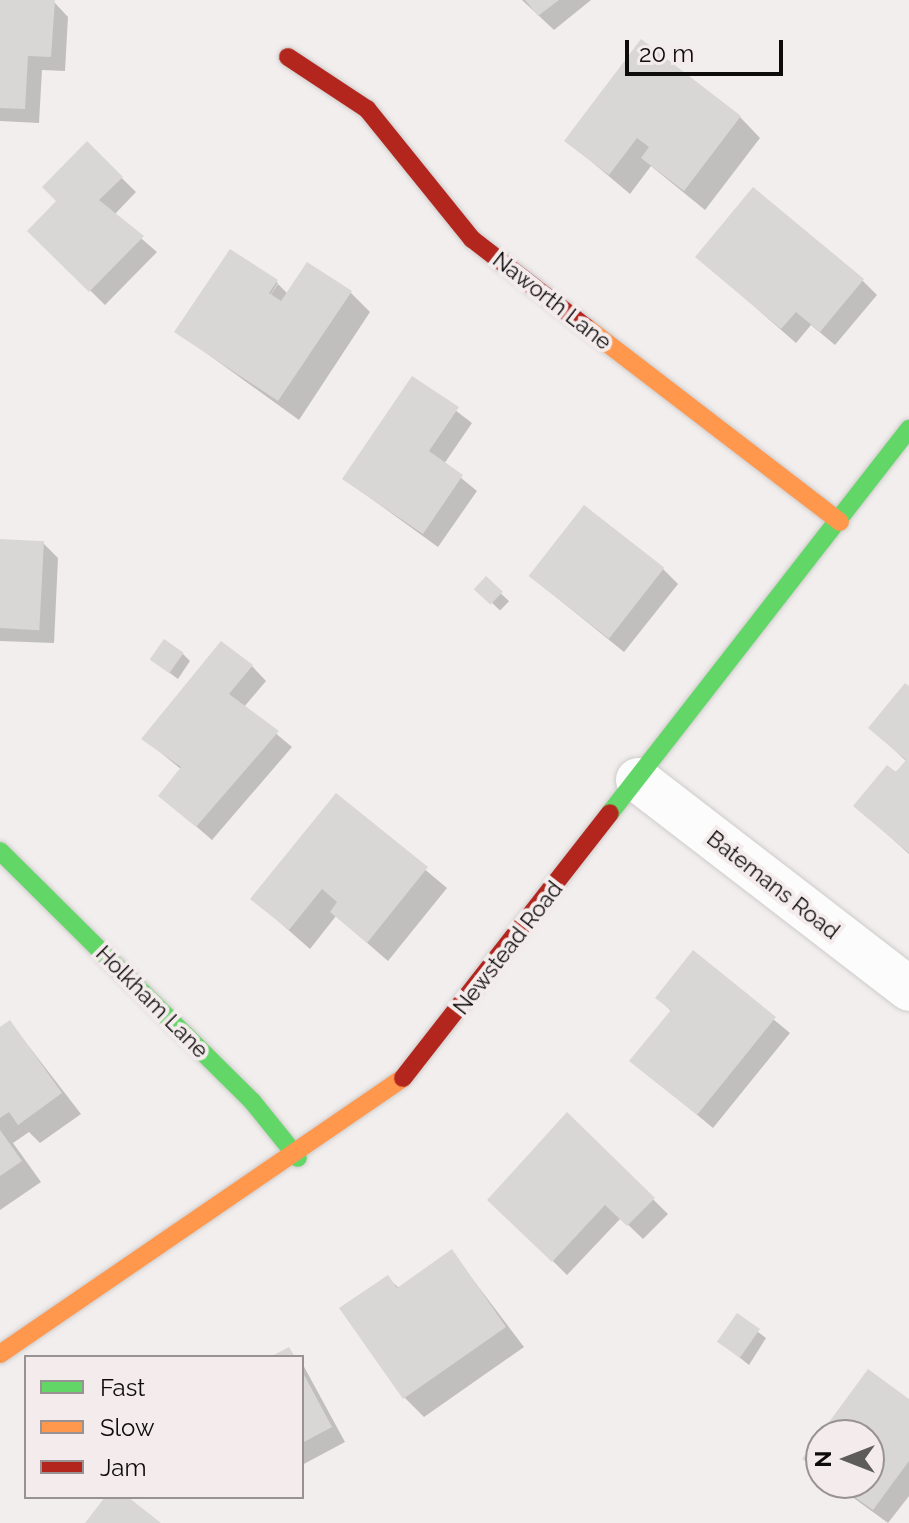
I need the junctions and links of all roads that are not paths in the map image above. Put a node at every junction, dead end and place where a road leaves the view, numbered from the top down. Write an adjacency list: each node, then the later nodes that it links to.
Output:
1 (288, 57): 3 (street, Naworth Lane)
2 (909, 429): 3 (street, Newstead Road)
3 (840, 522): 4 (street, Newstead Road)
4 (638, 780): 6 (street, Batemans Road); 7 (street, Newstead Road)
5 (0, 851): 7 (street, Holkham Lane)
6 (909, 989)
7 (298, 1158): 8 (street, Newstead Road)
8 (0, 1354)

